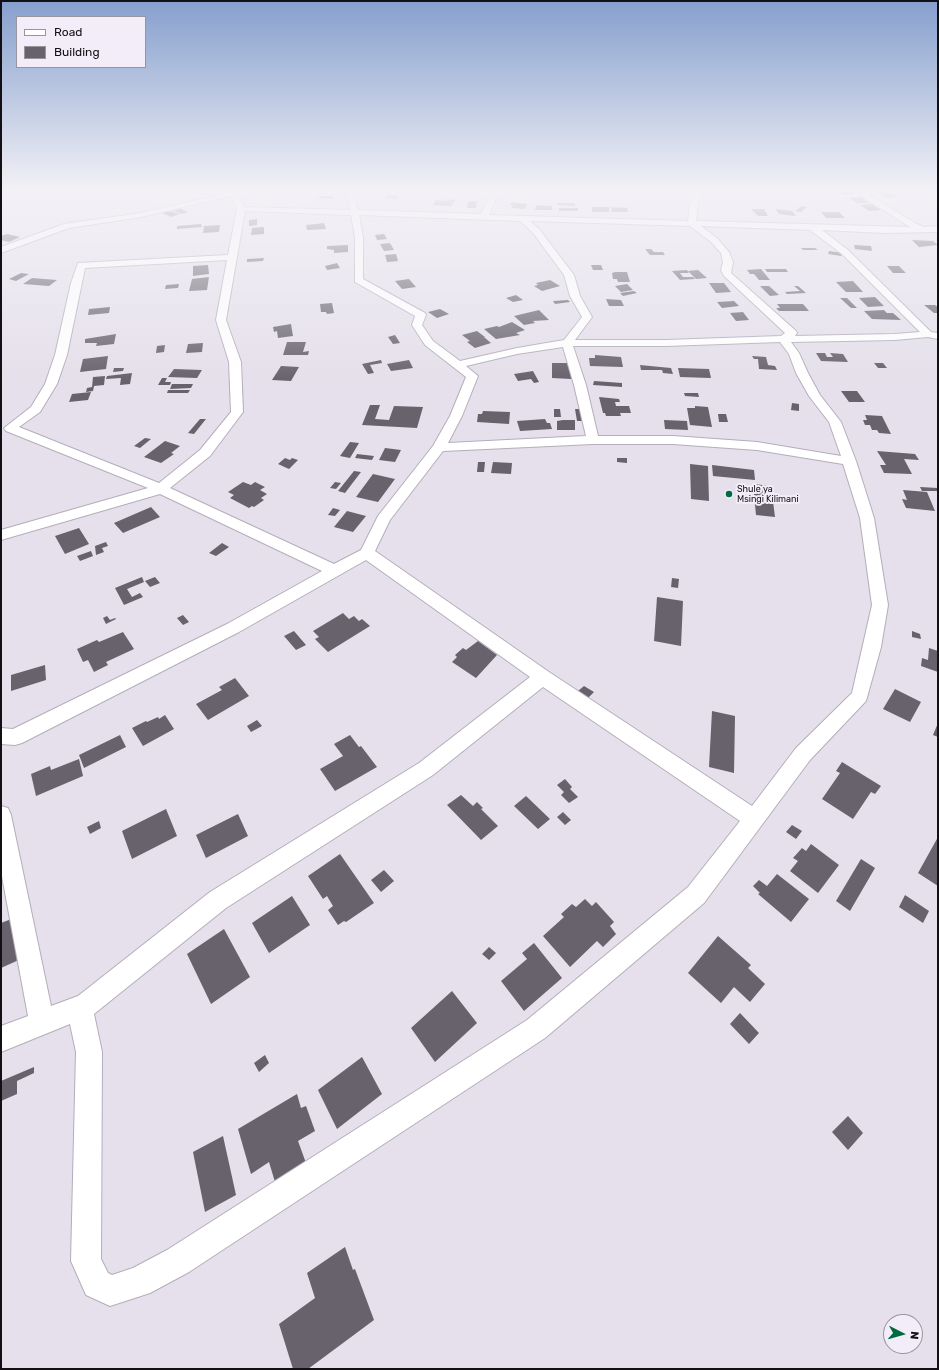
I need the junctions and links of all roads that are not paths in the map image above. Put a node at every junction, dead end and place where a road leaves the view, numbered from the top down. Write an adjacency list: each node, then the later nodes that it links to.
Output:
1 (233, 253): 6 (street)
2 (359, 253): 10 (street)
3 (552, 253): 9 (street)
4 (725, 253): 8 (street)
5 (846, 253): 7 (street)
6 (232, 258): 14 (street); 14 (street)
7 (933, 335): 8 (street)
8 (783, 339): 9 (street); 13 (street)
9 (567, 343): 10 (street); 11 (street)
10 (457, 365): 12 (street)
11 (593, 440): 12 (street); 13 (street)
12 (439, 447): 16 (street)
13 (849, 461): 21 (street)
14 (161, 489): 15 (street); 17 (street)
15 (1, 535)
16 (367, 553): 17 (street); 18 (street)
17 (335, 570): 19 (street)
18 (543, 678): 21 (street); 22 (street)
19 (1, 736)
20 (1, 815): 23 (street)
21 (753, 818): 22 (street)
22 (80, 1008): 23 (street)
23 (42, 1024): 24 (street)
24 (1, 1039)

